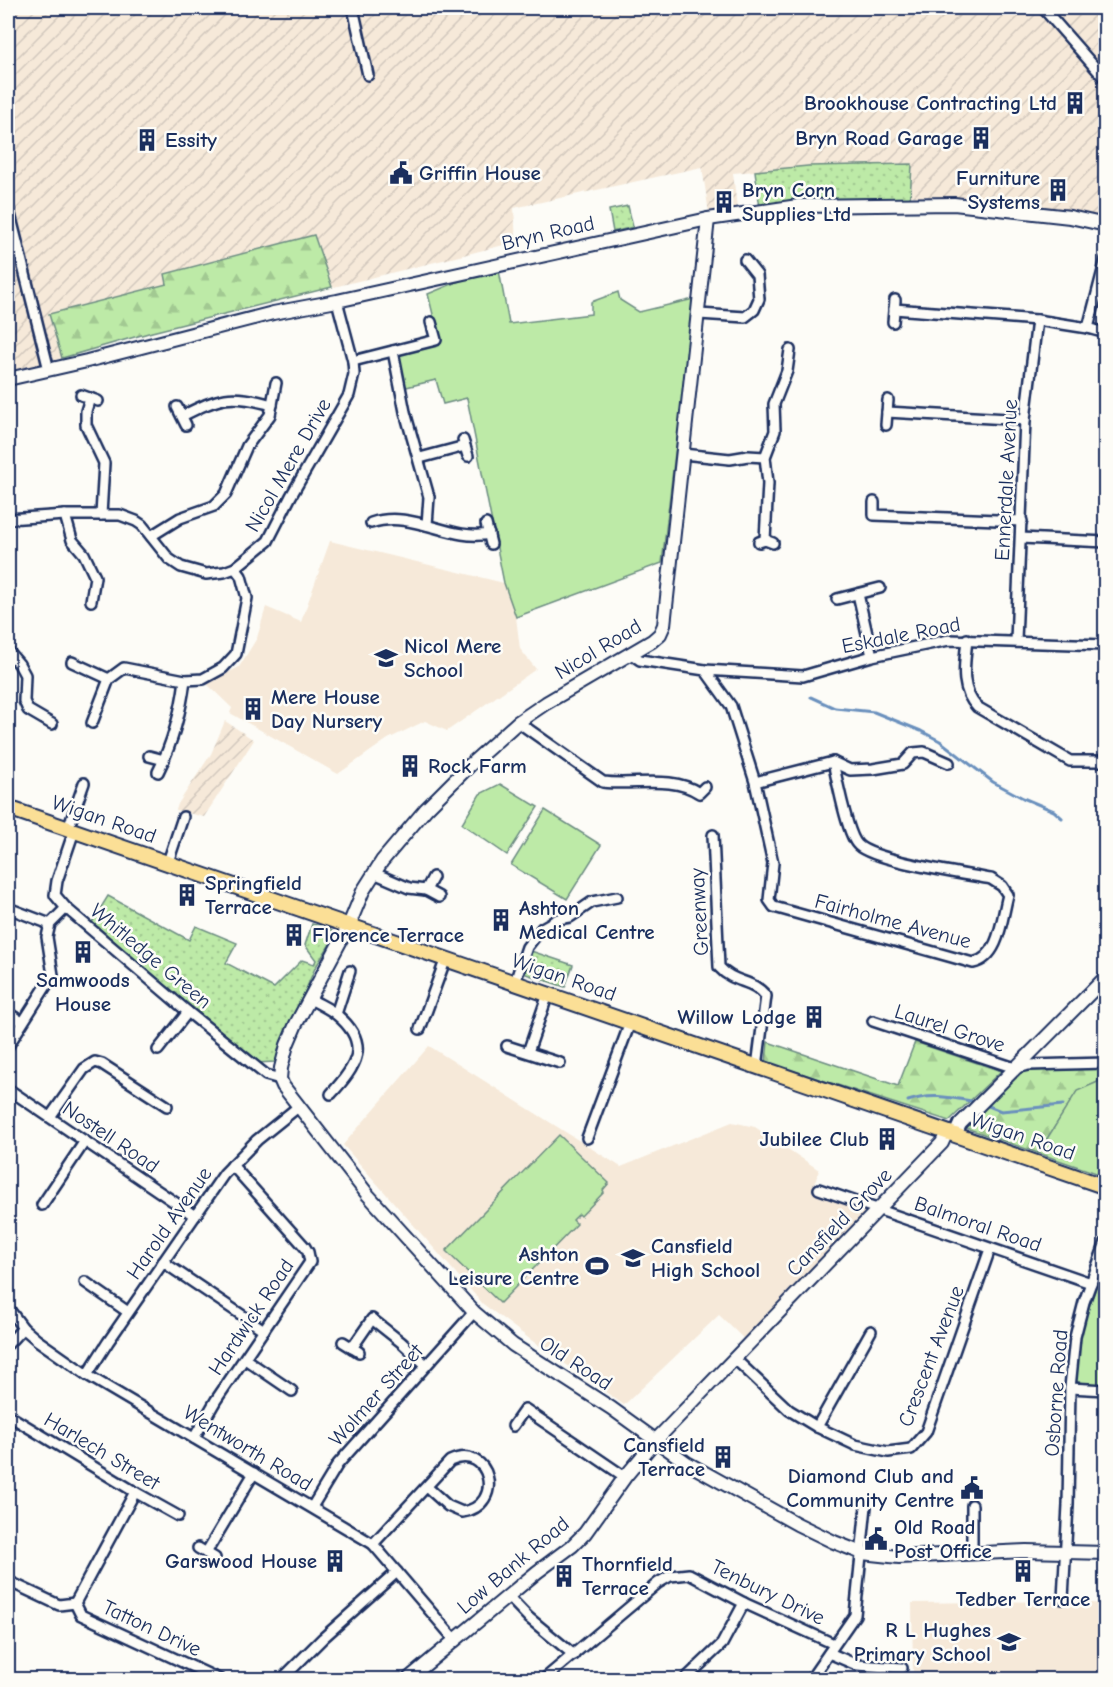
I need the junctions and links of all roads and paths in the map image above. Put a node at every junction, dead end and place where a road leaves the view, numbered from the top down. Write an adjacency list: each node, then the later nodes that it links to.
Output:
1 (353, 8): 3 (street)
2 (1043, 8): 4 (street)
3 (368, 75)
4 (1106, 80)
5 (8, 206): 20 (street)
6 (708, 219): 7 (street, Bryn Road); 10 (street, Bryn Road); 11 (street, Nicol Road)
7 (1106, 225)
8 (1106, 259): 15 (street)
9 (745, 260): 11 (street)
10 (337, 301): 19 (street, Nicol Mere Drive); 20 (street, Bryn Road)
11 (699, 315): 30 (street, Nicol Road)
12 (1037, 321): 14 (street); 15 (street); 28 (street, Ennerdale Avenue)
13 (431, 322): 18 (street)
14 (893, 322)
15 (1089, 328): 16 (street)
16 (1106, 333)
17 (789, 349): 32 (street)
18 (393, 351): 19 (street); 33 (street)
19 (352, 361): 46 (street, Nicol Mere Drive)
20 (49, 370): 21 (street, Bryn Road)
21 (8, 379)
22 (276, 383): 25 (street)
23 (90, 398): 36 (street)
24 (888, 400): 26 (street)
25 (272, 405): 27 (street); 42 (street)
26 (887, 412): 28 (street); 29 (street)
27 (182, 416)
28 (1025, 420): 38 (street, Ennerdale Avenue)
29 (886, 425)
30 (683, 454): 32 (street); 55 (street, Nicol Road)
31 (468, 456): 33 (street)
32 (765, 457): 44 (street)
33 (420, 458): 40 (street)
34 (874, 502): 38 (street)
35 (65, 515): 36 (street, Nicol Mere Drive); 37 (street, Nicol Mere Drive); 50 (street)
36 (101, 515): 42 (street, Nicol Mere Drive)
37 (8, 519)
38 (1022, 521): 43 (street, Ennerdale Avenue)
39 (371, 523): 40 (street)
40 (427, 525): 41 (street)
41 (489, 534)
42 (151, 536): 46 (street, Nicol Mere Drive)
43 (1021, 538): 45 (street); 52 (street, Ennerdale Avenue)
44 (766, 542)
45 (1106, 542)
46 (235, 568): 60 (street)
47 (880, 588): 48 (street)
48 (858, 594): 49 (street); 56 (street)
49 (837, 599)
50 (91, 601)
51 (967, 639): 52 (street, Eskdale Road); 56 (street, Eskdale Road); 67 (street)
52 (1016, 641): 53 (street, Eskdale Road)
53 (1106, 645)
54 (8, 651): 63 (street)
55 (630, 653): 58 (street, Eskdale Road); 61 (street, Nicol Road)
56 (872, 656): 58 (street, Eskdale Road)
57 (72, 662): 59 (street)
58 (705, 670): 72 (street, Fairholme Avenue)
59 (109, 679): 60 (street); 62 (street)
60 (185, 680): 66 (street)
61 (518, 722): 74 (street); 80 (street, Nicol Road)
62 (92, 723)
63 (54, 724)
64 (149, 756): 66 (street)
65 (940, 759): 68 (street); 69 (street); 70 (street)
66 (164, 760): 71 (street)
67 (1106, 761)
68 (833, 762): 72 (street); 72 (street, Fairholme Avenue)
69 (949, 763)
70 (936, 769)
71 (158, 772)
72 (755, 782)
73 (84, 783): 77 (street, Whitledge Green)
74 (705, 787)
75 (8, 808): 77 (main road, Wigan Road)
76 (183, 817): 79 (street)
77 (71, 830): 79 (main road, Wigan Road); 86 (street, Whitledge Green)
78 (713, 835): 108 (street, Greenway)
79 (168, 862): 88 (main road, Wigan Road)
80 (374, 873): 82 (street); 88 (street, Nicol Road)
81 (433, 877): 82 (street)
82 (426, 890): 83 (street)
83 (440, 897)
84 (617, 897): 92 (street)
85 (8, 908): 87 (street)
86 (66, 908): 87 (street); 95 (street, Whitledge Green)
87 (50, 924): 99 (street)
88 (350, 925): 89 (main road, Wigan Road); 94 (street)
89 (446, 958): 92 (main road, Wigan Road); 101 (street)
90 (350, 971): 97 (street)
91 (1106, 977): 109 (street, Cansfield Grove)
92 (515, 982): 93 (main road, Wigan Road)
93 (548, 994): 100 (main road, Wigan Road); 105 (street)
94 (309, 998): 97 (street); 110 (street)
95 (188, 1012): 104 (street); 110 (street, Whitledge Green)
96 (8, 1013): 99 (street)
97 (336, 1014): 112 (street)
98 (873, 1021): 109 (street, Laurel Grove)
99 (22, 1022): 102 (street)
100 (630, 1023): 108 (main road, Wigan Road); 117 (street)
101 (420, 1029)
102 (8, 1046)
103 (507, 1046): 105 (street)
104 (158, 1050)
105 (528, 1052): 106 (street)
106 (560, 1063)
107 (1106, 1063): 109 (street)
108 (757, 1067): 116 (main road, Wigan Road)
109 (1015, 1068): 116 (street, Cansfield Grove)
110 (280, 1078): 114 (street, Old Road)
111 (8, 1089): 115 (street, Nostell Road)
112 (331, 1094)
113 (167, 1106): 115 (street)
114 (298, 1107): 119 (street, Harold Avenue); 134 (street, Old Road)
115 (50, 1117): 118 (street, Nostell Road)
116 (951, 1134): 120 (main road, Wigan Road); 123 (street, Cansfield Grove)
117 (586, 1138)
118 (85, 1141): 122 (street); 124 (street, Nostell Road)
119 (232, 1165): 124 (street, Harold Avenue); 136 (street, Hardwick Road)
120 (1106, 1186)
121 (819, 1189): 123 (street, Balmoral Road)
122 (42, 1205)
123 (879, 1209): 126 (street, Balmoral Road); 141 (street, Cansfield Grove)
124 (195, 1216): 127 (street, Harold Avenue)
125 (1106, 1242): 130 (street, Osborne Road)
126 (990, 1249): 130 (street, Balmoral Road); 149 (street, Crescent Avenue)
127 (163, 1262): 133 (street, Harold Avenue); 136 (street)
128 (104, 1281): 131 (street)
129 (85, 1282): 131 (street)
130 (1091, 1283): 144 (street, Osborne Road)
131 (97, 1290): 133 (street)
132 (8, 1308): 135 (street, Wentworth Road)
133 (128, 1312): 143 (street, Harold Avenue)
134 (474, 1312): 142 (street, Wolmer Street); 151 (street, Old Road)
135 (23, 1328): 138 (street); 143 (street, Wentworth Road)
136 (264, 1330): 140 (street, Hardwick Road)
137 (871, 1332): 149 (street)
138 (8, 1344)
139 (351, 1347): 142 (street)
140 (245, 1359): 146 (street); 150 (street, Hardwick Road)
141 (735, 1359): 149 (street, Crescent Avenue); 151 (street, Cansfield Grove)
142 (426, 1365): 158 (street, Wolmer Street)
143 (87, 1376): 150 (street, Wentworth Road)
144 (1070, 1388): 145 (street); 161 (street, Osborne Road)
145 (1106, 1390)
146 (292, 1391)
147 (8, 1415): 155 (street, Harlech Street)
148 (513, 1426): 153 (street)
149 (817, 1427)
150 (194, 1438): 152 (street, Wentworth Road)
151 (655, 1441): 153 (street, Low Bank Road); 162 (street, Old Road)
152 (254, 1473): 158 (street, Wentworth Road); 165 (street)
153 (626, 1477): 168 (street, Low Bank Road)
154 (427, 1487): 154 (street); 160 (street)
155 (135, 1492): 159 (street, Harlech Street); 170 (street)
156 (972, 1505): 164 (street)
157 (866, 1506): 162 (street)
158 (312, 1507): 160 (street, Wentworth Road)
159 (178, 1516)
160 (373, 1544): 166 (street, Wentworth Road)
161 (1065, 1551): 163 (street, Old Road); 164 (street, Old Road); 169 (street, Osborne Road)
162 (862, 1553): 164 (street, Old Road); 173 (street)
163 (1106, 1553)
164 (972, 1554)
165 (215, 1558)
166 (397, 1572): 172 (street, Wentworth Road); 178 (street)
167 (8, 1581): 170 (street, Tatton Drive)
168 (508, 1596): 172 (street, Low Bank Road); 174 (street)
169 (1063, 1599)
170 (75, 1603): 177 (street, Tatton Drive)
171 (744, 1603): 173 (street, Tenbury Drive); 174 (street, Tenbury Drive); 180 (street)
172 (455, 1640): 179 (street, Low Bank Road)
173 (831, 1649): 175 (street, Tenbury Drive); 181 (street)
174 (574, 1656): 176 (street, Tenbury Drive)
175 (902, 1668)
176 (548, 1678)
177 (221, 1680)
178 (281, 1680)
179 (407, 1680)
180 (684, 1680)
181 (810, 1680)

